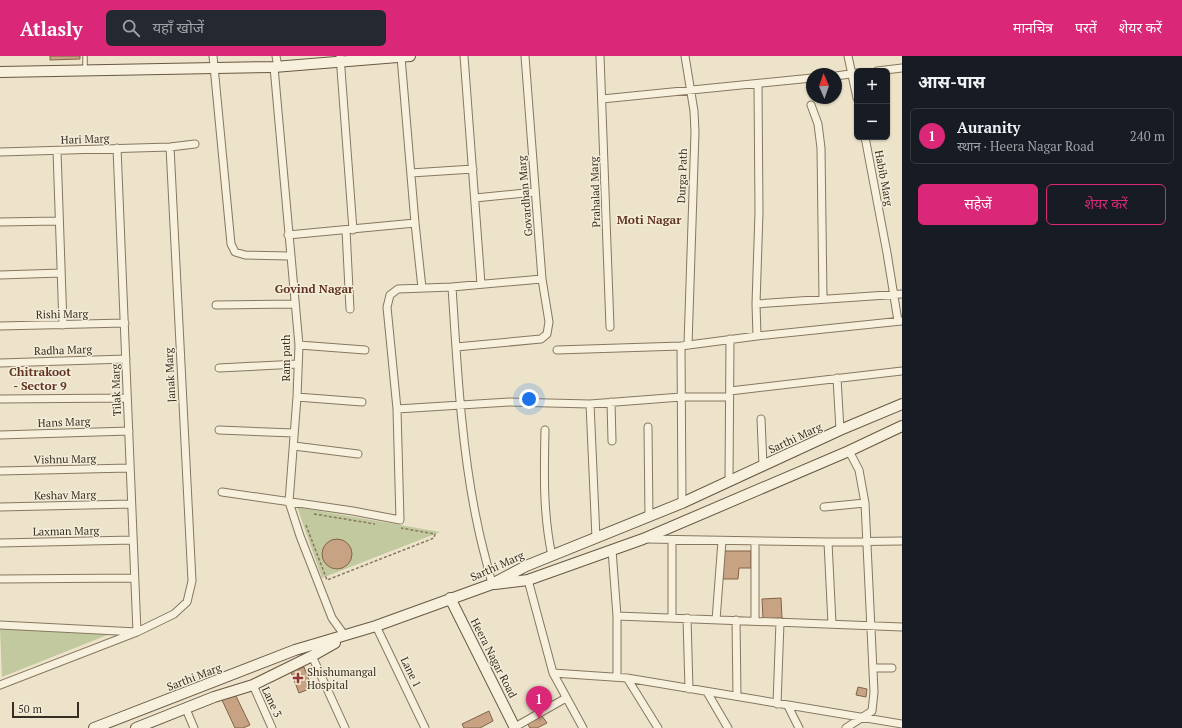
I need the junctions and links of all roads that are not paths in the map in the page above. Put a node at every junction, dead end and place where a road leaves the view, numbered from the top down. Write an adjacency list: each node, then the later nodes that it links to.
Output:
1 (85, 56): 15 (lane)
2 (213, 56): 13 (street)
3 (276, 56): 11 (street, Ram path)
4 (406, 56): 10 (street); 32 (street)
5 (464, 56): 31 (street)
6 (525, 56): 33 (street, Govardhan Marg)
7 (600, 56): 23 (street, Prahalad Marg)
8 (685, 56): 22 (street, Durga Path)
9 (848, 56): 16 (street)
10 (340, 60): 11 (street); 38 (street)
11 (276, 67): 13 (street); 39 (street, Ram path)
12 (902, 68): 14 (street)
13 (215, 69): 15 (street); 40 (street)
14 (890, 69)
15 (86, 70): 17 (street)
16 (854, 71)
17 (0, 72)
18 (854, 74): 19 (street)
19 (842, 75)
20 (806, 79): 21 (street)
21 (758, 84): 22 (street); 51 (street)
22 (692, 90): 23 (street); 62 (street, Durga Path)
23 (602, 99): 58 (street, Prahalad Marg)
24 (811, 105): 49 (street)
25 (866, 140): 47 (street, Habib Marg)
26 (194, 144): 27 (street, Hari Marg)
27 (170, 147): 28 (street, Hari Marg); 138 (street, Janak Marg)
28 (117, 148): 29 (street, Hari Marg); 55 (street, Tilak Marg)
29 (57, 150): 30 (street, Hari Marg); 35 (street)
30 (0, 152)
31 (473, 169): 32 (street); 34 (street)
32 (411, 173): 37 (street)
33 (535, 192): 34 (street); 43 (street, Govardhan Marg)
34 (475, 198): 44 (street)
35 (59, 221): 36 (street); 41 (street)
36 (0, 222)
37 (414, 223): 38 (street); 46 (street)
38 (350, 230): 39 (street); 53 (street)
39 (288, 235): 40 (street, Ram path)
40 (289, 256): 50 (street, Ram path)
41 (61, 273): 42 (street); 56 (street)
42 (0, 275)
43 (542, 279): 44 (street); 63 (street, Govardhan Marg)
44 (481, 284): 45 (street)
45 (452, 287): 46 (street); 63 (street)
46 (422, 288): 82 (street)
47 (894, 294): 48 (street); 49 (street); 54 (street, Habib Marg)
48 (902, 294)
49 (823, 299): 51 (street)
50 (294, 304): 52 (street); 61 (street, Ram path)
51 (756, 304): 59 (street)
52 (216, 305)
53 (350, 309)
54 (900, 321): 59 (street)
55 (126, 323): 56 (street, Rishi Marg); 66 (street, Tilak Marg)
56 (63, 325): 57 (street, Rishi Marg)
57 (0, 326)
58 (610, 327)
59 (757, 336): 60 (street)
60 (730, 339): 62 (street); 72 (street)
61 (299, 345): 64 (street); 68 (street, Ram path)
62 (684, 346): 65 (street); 74 (street, Durga Path)
63 (456, 347): 80 (street)
64 (365, 350)
65 (557, 350)
66 (126, 359): 67 (street, Radha Marg); 75 (street, Tilak Marg)
67 (0, 363)
68 (298, 364): 69 (street); 73 (street, Ram path)
69 (218, 368)
70 (902, 371): 71 (street)
71 (837, 378): 72 (street); 88 (street)
72 (729, 394): 74 (street); 99 (street)
73 (297, 397): 77 (street); 90 (street, Ram path)
74 (681, 397): 78 (street); 102 (street)
75 (127, 398): 76 (street); 89 (street, Tilak Marg)
76 (0, 399)
77 (362, 402)
78 (611, 402): 79 (street); 92 (street)
79 (590, 404): 80 (street); 109 (street)
80 (462, 405): 82 (street); 124 (street)
81 (901, 407): 88 (street, Sarthi Marg)
82 (396, 409): 101 (street)
83 (761, 419): 96 (street)
84 (902, 426): 94 (street)
85 (648, 427): 107 (street)
86 (220, 430): 90 (street)
87 (545, 430): 120 (street)
88 (840, 430): 96 (street, Sarthi Marg)
89 (129, 431): 91 (street, Hans Marg); 97 (street, Tilak Marg)
90 (294, 433): 93 (street, Ram path)
91 (0, 435)
92 (612, 441)
93 (294, 446): 95 (street); 101 (street, Ram path)
94 (850, 451): 103 (street); 108 (street)
95 (358, 454)
96 (762, 466): 99 (street, Sarthi Marg)
97 (130, 468): 98 (street, Vishnu Marg); 104 (street, Tilak Marg)
98 (0, 471)
99 (729, 482): 102 (street, Sarthi Marg)
100 (222, 492): 101 (street)
101 (289, 502): 139 (street, Ram path)
102 (684, 502): 107 (street, Sarthi Marg); 108 (street)
103 (865, 503): 105 (street); 117 (street)
104 (131, 504): 106 (street, Keshav Marg); 111 (street, Tilak Marg)
105 (824, 506)
106 (0, 507)
107 (649, 517): 109 (street, Sarthi Marg)
108 (690, 519): 110 (street)
109 (596, 538): 120 (street, Sarthi Marg)
110 (643, 539): 112 (street); 119 (street)
111 (133, 540): 118 (street, Laxman Marg); 121 (street, Tilak Marg)
112 (672, 540): 113 (street); 127 (street)
113 (722, 541): 115 (street); 129 (street)
114 (902, 541): 117 (street)
115 (755, 542): 116 (street); 131 (street)
116 (828, 542): 117 (street); 133 (street)
117 (867, 542): 136 (street)
118 (0, 543)
119 (612, 550): 123 (street); 126 (street)
120 (552, 556): 124 (street, Sarthi Marg)
121 (134, 578): 122 (street); 138 (street, Tilak Marg)
122 (0, 579)
123 (528, 580): 124 (street); 144 (street)
124 (492, 584): 125 (street, Sarthi Marg)
125 (450, 598): 135 (street, Sarthi Marg); 158 (street, Heera Nagar Road)
126 (617, 616): 127 (street); 145 (street)
127 (672, 618): 128 (street)
128 (687, 618): 129 (street); 149 (street)
129 (716, 620): 130 (street)
130 (736, 620): 131 (street); 151 (street)
131 (754, 621): 132 (street)
132 (780, 622): 133 (street); 153 (street)
133 (832, 624): 136 (street)
134 (0, 625): 138 (street)
135 (376, 626): 139 (street, Sarthi Marg); 164 (street, Lane 1)
136 (872, 626): 137 (street); 141 (street)
137 (902, 627)
138 (137, 632): 147 (street)
139 (345, 636): 140 (street); 143 (street, Sarthi Marg)
140 (312, 656): 148 (street); 163 (street)
141 (873, 668): 142 (street); 156 (street)
142 (892, 668)
143 (245, 670): 148 (street); 159 (street, Sarthi Marg)
144 (553, 673): 145 (street); 152 (street)
145 (617, 677): 146 (street)
146 (627, 678): 149 (street); 166 (street)
147 (0, 685)
148 (252, 685): 155 (street); 162 (street, Lane 3)
149 (689, 688): 150 (street)
150 (707, 692): 151 (street); 167 (street)
151 (737, 696): 153 (street)
152 (566, 698): 158 (street); 165 (street)
153 (777, 704): 154 (street)
154 (788, 706): 156 (street); 168 (street)
155 (186, 709): 160 (street); 161 (street)
156 (862, 718): 157 (street); 169 (street)
157 (902, 724)
158 (515, 727)
159 (94, 728)
160 (136, 728)
161 (194, 728)
162 (272, 728)
163 (345, 728)
164 (425, 728)
165 (583, 728)
166 (658, 728)
167 (728, 728)
168 (800, 728)
169 (846, 728)

